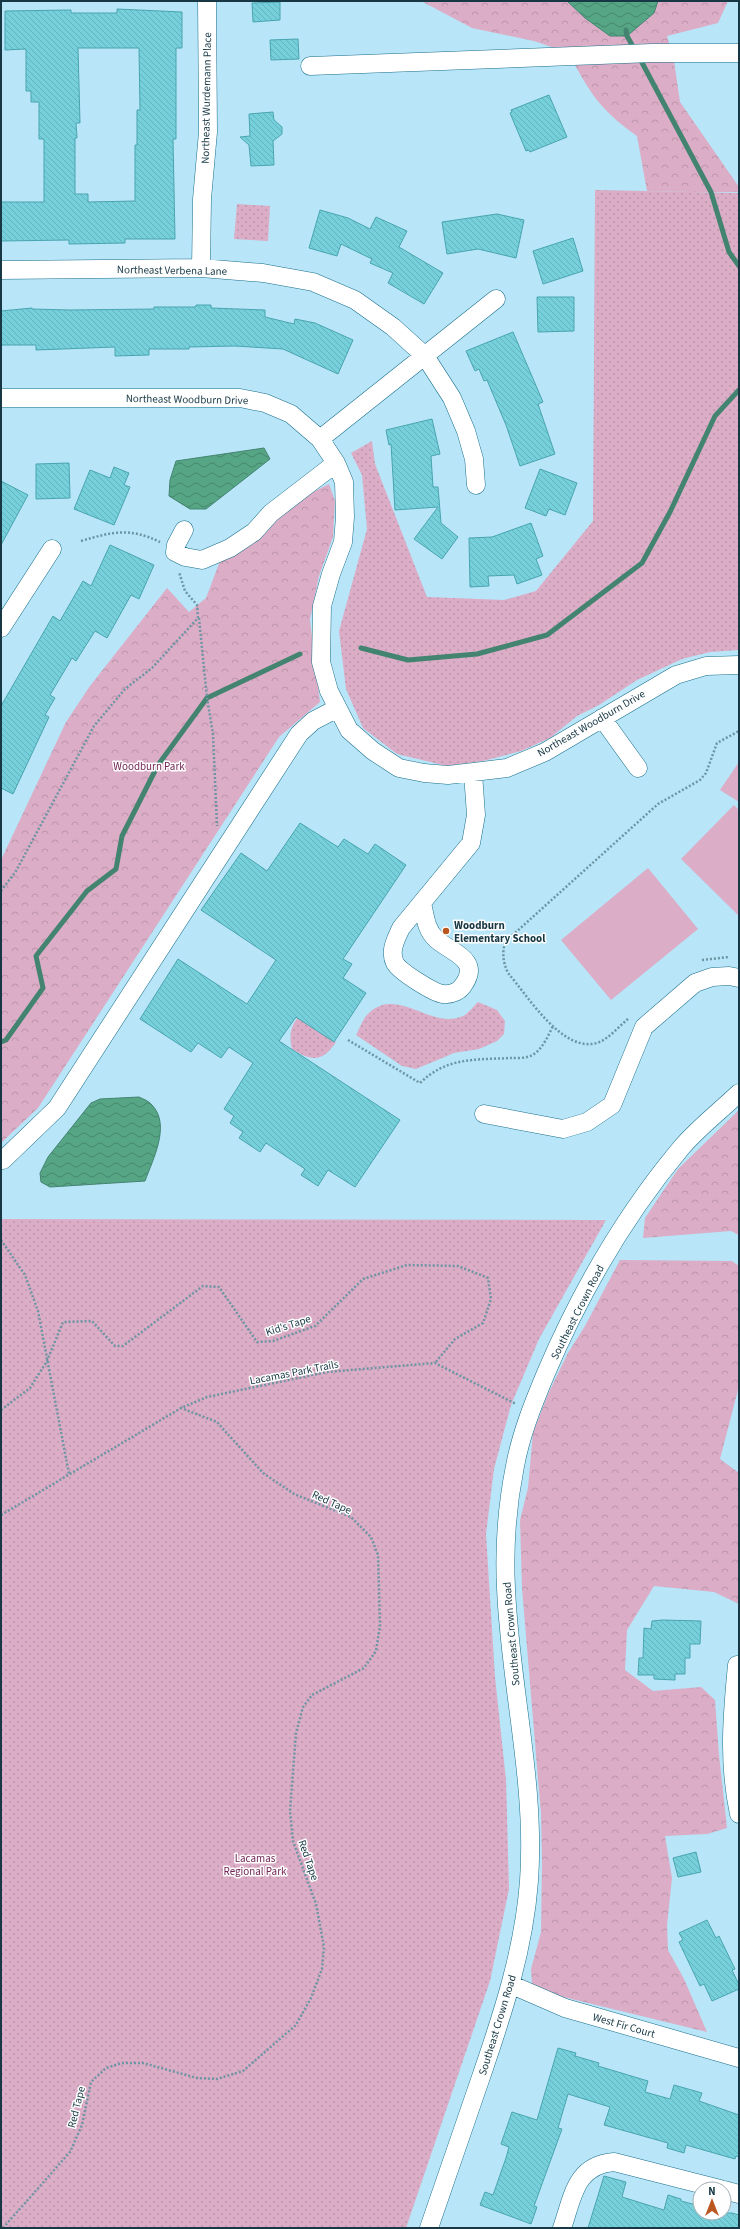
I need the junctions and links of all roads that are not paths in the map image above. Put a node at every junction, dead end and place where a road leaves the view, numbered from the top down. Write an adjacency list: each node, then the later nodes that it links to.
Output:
1 (207, 1): 4 (street, Northeast Wurdemann Place)
2 (739, 53): 3 (street)
3 (310, 66)
4 (200, 268): 5 (street, Northeast Verbena Lane); 7 (street, Northeast Verbena Lane)
5 (1, 270)
6 (496, 299): 7 (street)
7 (425, 356): 9 (street); 11 (street, Northeast Verbena Lane)
8 (1, 398): 9 (street, Northeast Woodburn Drive)
9 (320, 439): 10 (street, Northeast Woodburn Drive)
10 (336, 463): 12 (street); 16 (street, Northeast Woodburn Drive)
11 (476, 485)
12 (184, 530)
13 (52, 549): 14 (street)
14 (1, 628)
15 (739, 665): 17 (street, Northeast Woodburn Drive)
16 (336, 709): 19 (street, Northeast Woodburn Drive); 24 (street)
17 (602, 718): 18 (street); 19 (street, Northeast Woodburn Drive)
18 (638, 768)
19 (473, 773): 20 (street)
20 (422, 903): 20 (street)
21 (739, 978): 23 (street)
22 (739, 1093): 27 (street, Southeast Crown Road)
23 (484, 1114)
24 (3, 1160)
25 (737, 1665): 26 (street)
26 (739, 1814)
27 (512, 1985): 28 (street, West Fir Court); 30 (street, Southeast Crown Road)
28 (739, 2058)
29 (692, 2182): 31 (street)
30 (429, 2228)
31 (562, 2228)

